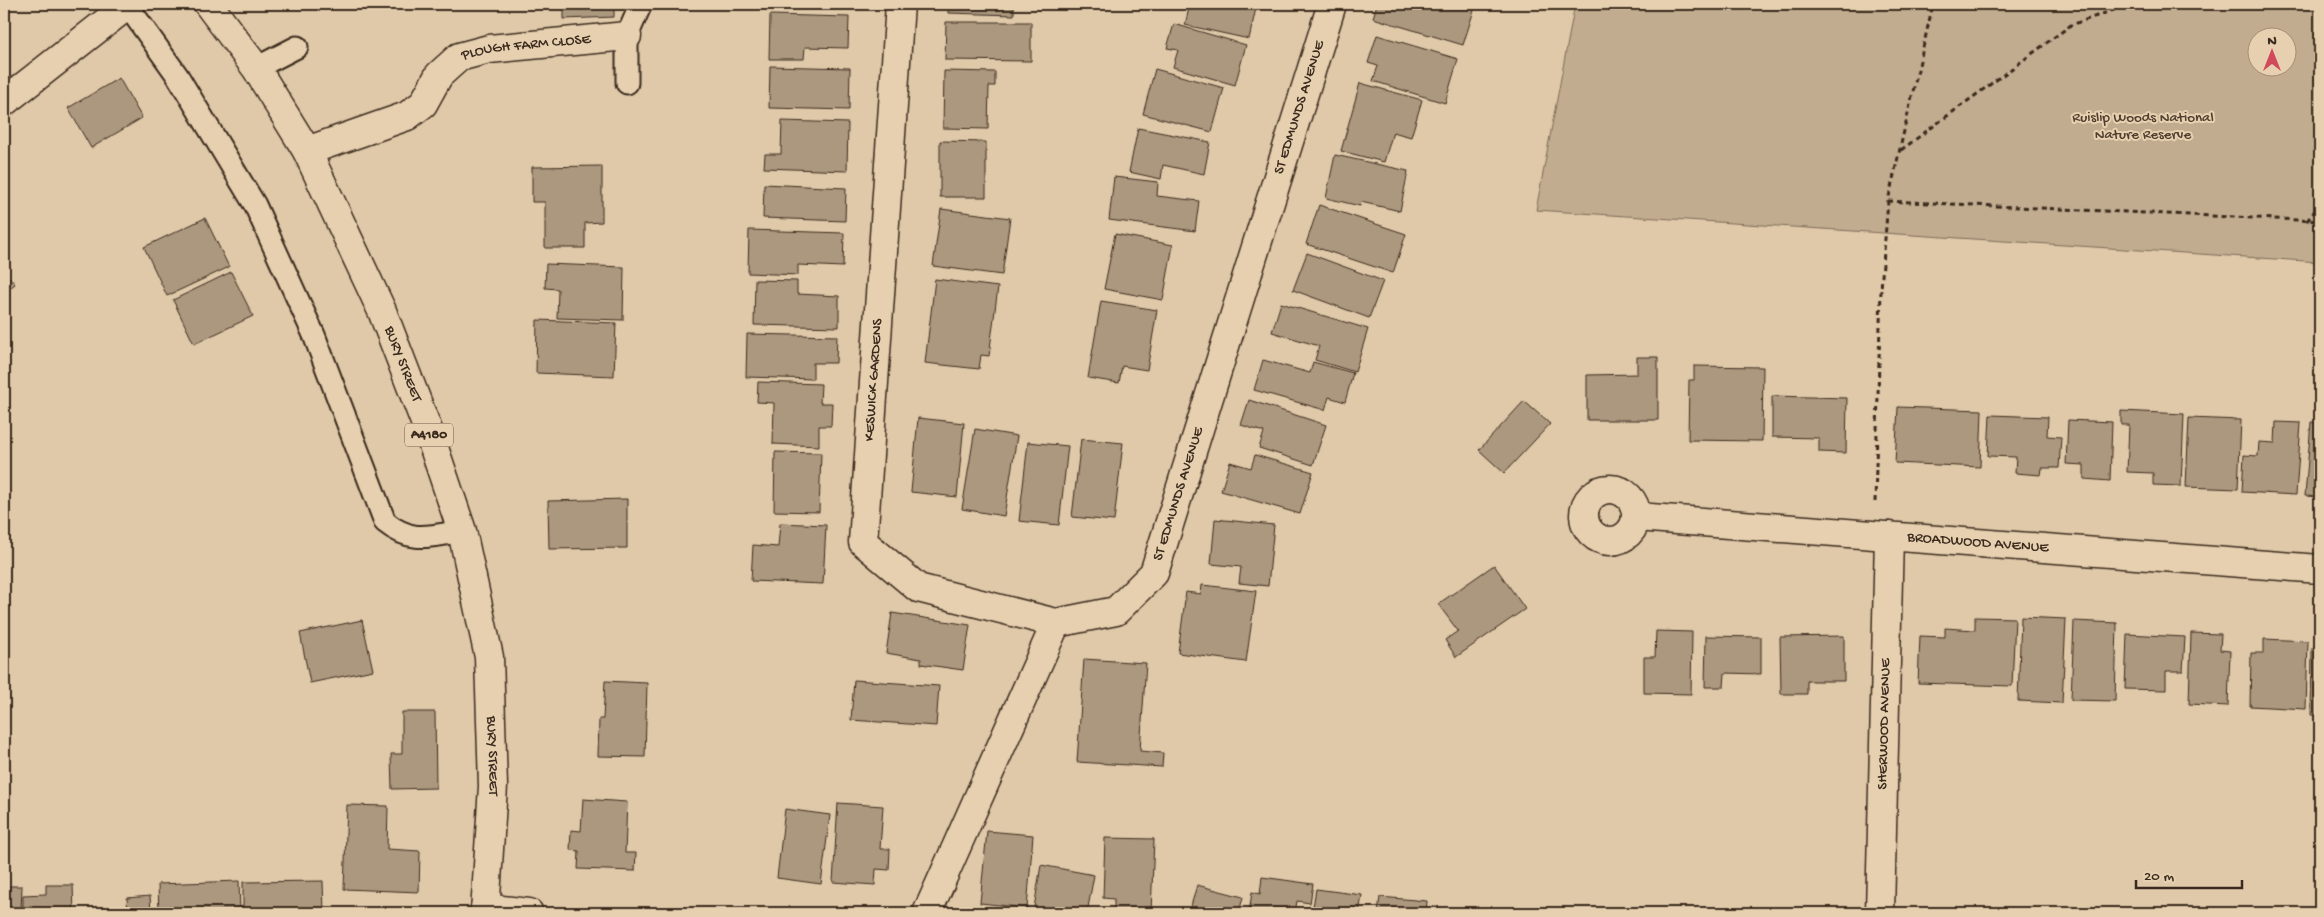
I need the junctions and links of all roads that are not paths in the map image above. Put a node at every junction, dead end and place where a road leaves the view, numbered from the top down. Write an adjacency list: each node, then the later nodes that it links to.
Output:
1 (128, 4): 10 (street); 13 (lane)
2 (208, 4): 8 (street, BURY STREET / A4180)
3 (641, 4): 6 (lane)
4 (900, 4): 16 (street, KESWICK GARDENS)
5 (1332, 4): 16 (street, ST EDMUNDS AVENUE)
6 (627, 36): 9 (lane); 11 (street, PLOUGH FARM CLOSE)
7 (297, 47): 8 (lane)
8 (256, 68): 11 (street, BURY STREET / A4180)
9 (627, 84)
10 (4, 102)
11 (307, 151): 13 (street, BURY STREET / A4180)
12 (1637, 516): 14 (street, BROADWOOD AVENUE)
13 (462, 531): 17 (street, BURY STREET / A4180)
14 (1882, 536): 15 (street, BROADWOOD AVENUE); 20 (street, SHERWOOD AVENUE)
15 (2320, 569)
16 (1056, 623): 19 (street)
17 (485, 911): 18 (street)
18 (529, 913)
19 (927, 913)
20 (1880, 913)

